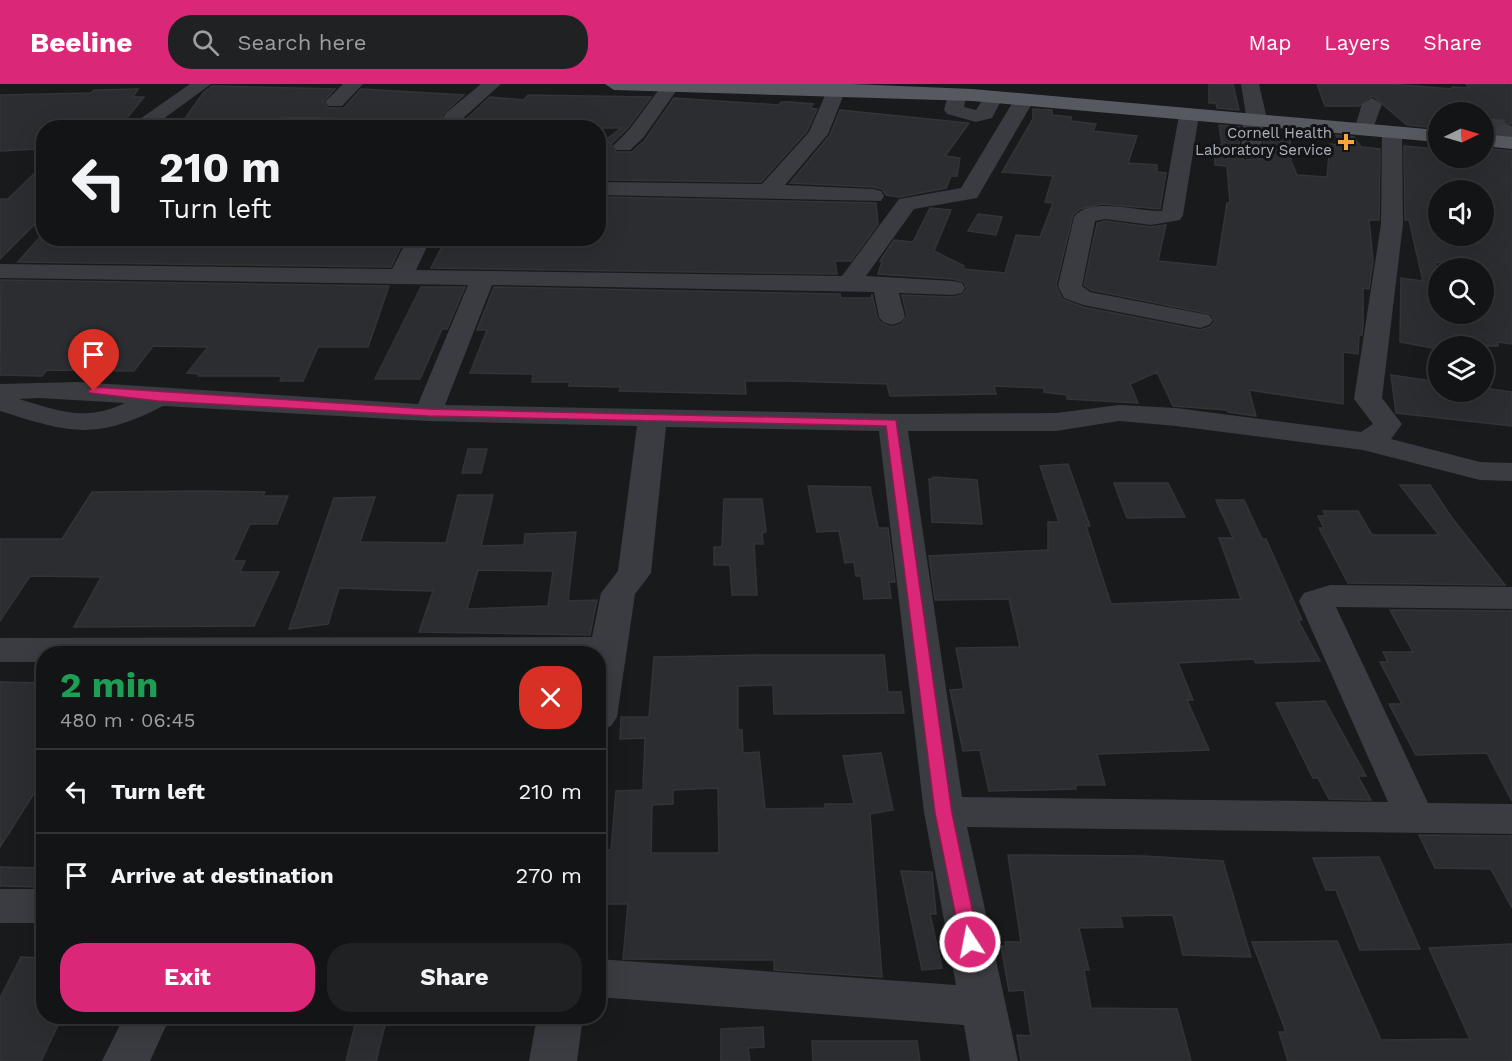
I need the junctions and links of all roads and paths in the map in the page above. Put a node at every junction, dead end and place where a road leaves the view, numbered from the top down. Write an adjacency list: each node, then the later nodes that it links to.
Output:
1 (202, 84): 18 (street)
2 (354, 84): 13 (street)
3 (492, 84): 16 (street)
4 (614, 84): 6 (main road)
5 (1250, 84): 17 (street)
6 (672, 85): 7 (main road); 24 (street)
7 (768, 86): 8 (main road)
8 (807, 86): 9 (main road)
9 (838, 86): 10 (main road); 27 (street)
10 (957, 95): 11 (street)
11 (994, 97): 12 (main road)
12 (1024, 100): 15 (main road); 33 (street)
13 (335, 102)
14 (1372, 104): 19 (street)
15 (1189, 115): 17 (main road); 37 (street)
16 (453, 117)
17 (1255, 119): 19 (main road); 25 (street)
18 (149, 120)
19 (1364, 130): 20 (main road)
20 (1392, 132): 21 (main road); 44 (street)
21 (1428, 134)
22 (1510, 135): 23 (main road)
23 (1494, 138)
24 (623, 146)
25 (1251, 154)
26 (606, 188): 27 (street)
27 (768, 190): 28 (street)
28 (873, 196)
29 (416, 246): 31 (street)
30 (0, 271): 31 (street)
31 (401, 275): 32 (street)
32 (483, 277): 33 (street); 41 (street)
33 (849, 282): 34 (street)
34 (885, 284): 35 (street); 36 (street)
35 (953, 288)
36 (892, 317)
37 (1200, 320)
38 (0, 392): 39 (street)
39 (158, 397): 40 (street); 41 (street)
40 (0, 402)
41 (428, 413): 42 (street)
42 (653, 416): 43 (street); 47 (street)
43 (892, 423): 44 (street); 51 (street)
44 (1364, 441): 45 (street)
45 (1512, 472)
46 (1512, 598): 52 (street)
47 (607, 649): 50 (street)
48 (0, 650): 49 (street)
49 (36, 650)
50 (606, 657)
51 (944, 813): 52 (street); 57 (street)
52 (1415, 817): 53 (street)
53 (1512, 819)
54 (0, 906): 55 (street)
55 (36, 906)
56 (606, 979): 57 (street)
57 (984, 1007): 62 (street)
58 (144, 1024): 60 (street)
59 (559, 1024): 61 (street)
60 (126, 1061)
61 (553, 1061)
62 (994, 1061)

